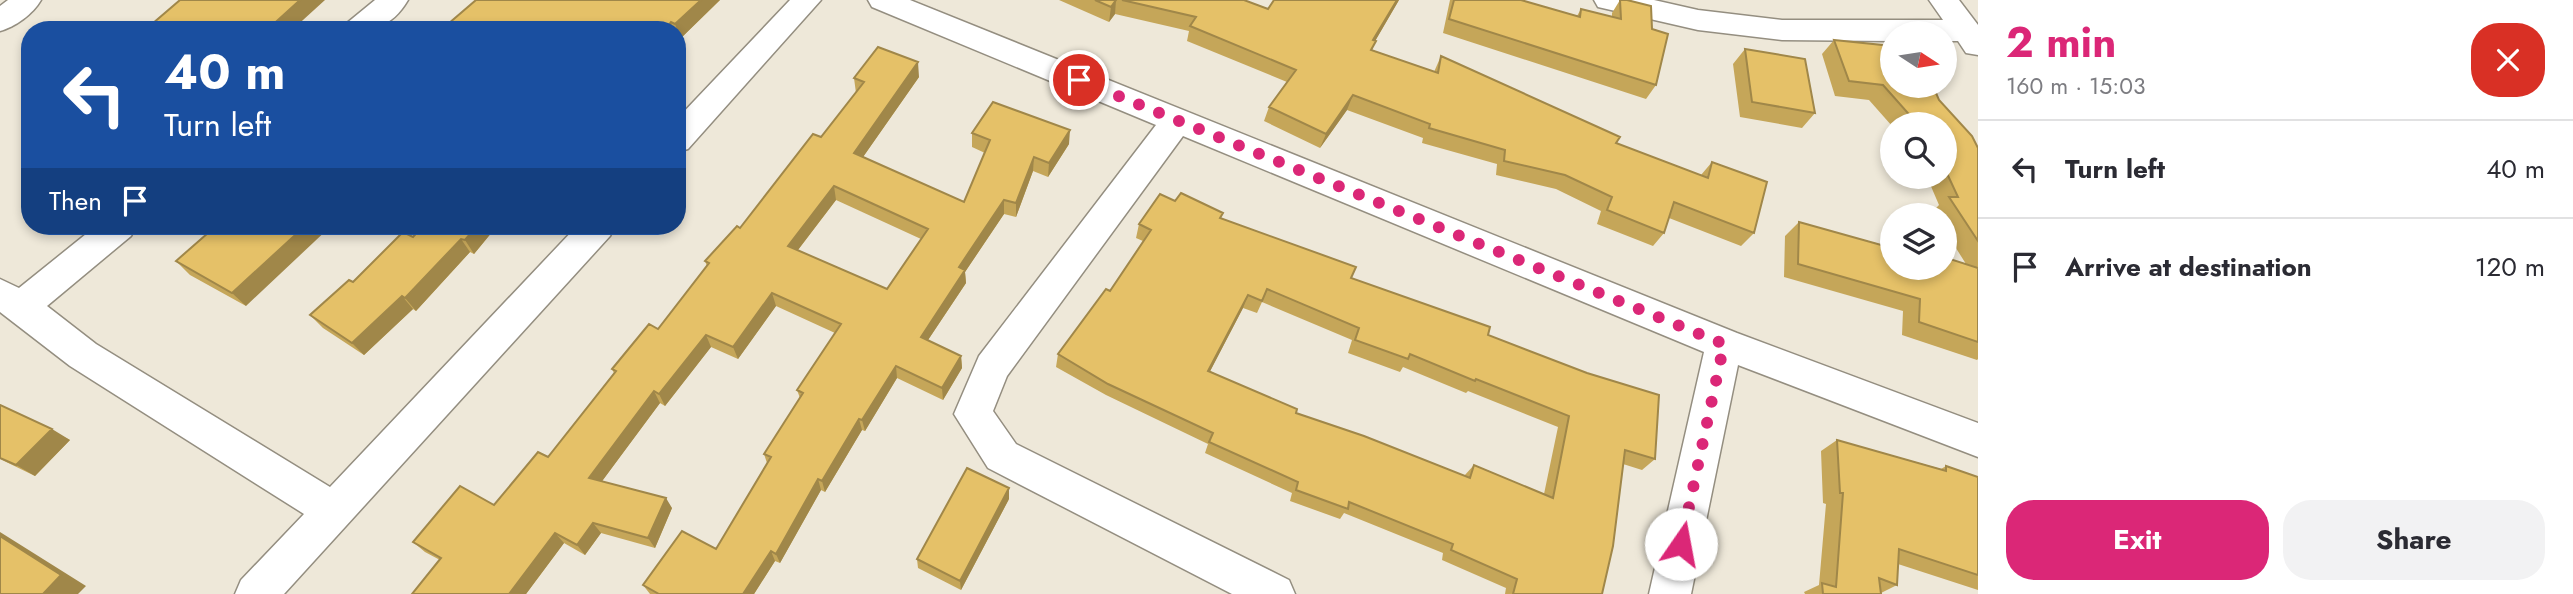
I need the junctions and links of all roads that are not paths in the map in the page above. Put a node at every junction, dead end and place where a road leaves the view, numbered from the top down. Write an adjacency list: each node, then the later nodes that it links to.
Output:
1 (26, 0): 7 (street)
2 (394, 0): 8 (street)
3 (807, 0): 11 (street)
4 (882, 0): 10 (street)
5 (1608, 0): 9 (street)
6 (1943, 0): 9 (street)
7 (0, 21)
8 (369, 21)
9 (1972, 38)
10 (1177, 121): 15 (street); 19 (street)
11 (686, 131)
12 (106, 235): 14 (street)
13 (590, 235): 17 (street)
14 (10, 300): 17 (street)
15 (1724, 344): 16 (street); 20 (street)
16 (1978, 440)
17 (334, 511): 18 (street)
18 (256, 594)
19 (1274, 594)
20 (1670, 594)

